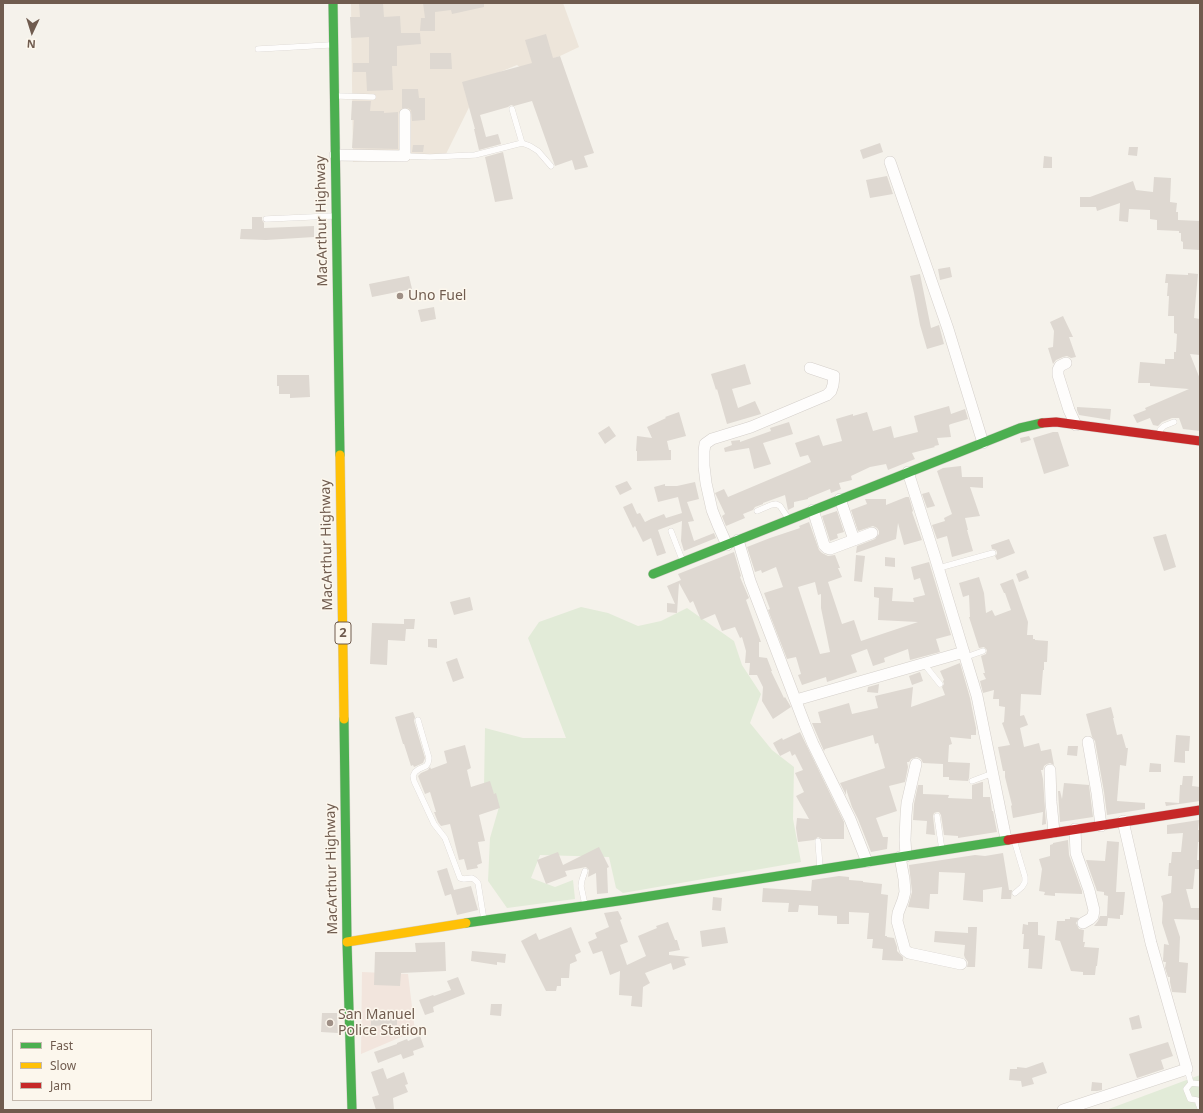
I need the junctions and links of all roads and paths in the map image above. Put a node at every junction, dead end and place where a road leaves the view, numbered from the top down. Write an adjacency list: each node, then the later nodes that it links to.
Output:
1 (333, 3): 2 (main road, MacArthur Highway / 2)
2 (333, 45): 3 (lane); 4 (main road, MacArthur Highway / 2)
3 (258, 49)
4 (334, 96): 5 (lane); 9 (main road, MacArthur Highway / 2)
5 (373, 97)
6 (512, 109): 8 (lane)
7 (405, 114): 10 (street)
8 (522, 143): 10 (lane); 12 (lane)
9 (335, 155): 10 (street); 13 (main road, MacArthur Highway / 2)
10 (405, 156)
11 (890, 162): 21 (street)
12 (551, 166)
13 (336, 216): 14 (lane); 64 (main road, MacArthur Highway / 2)
14 (266, 219)
15 (1066, 363): 18 (street)
16 (810, 368): 31 (street)
17 (1174, 422): 19 (lane)
18 (1076, 425): 19 (main road); 21 (main road)
19 (1159, 436): 20 (main road)
20 (1200, 441)
21 (983, 443): 22 (main road)
22 (908, 472): 23 (main road); 34 (street)
23 (840, 499): 24 (main road); 30 (street)
24 (813, 510): 26 (main road); 30 (street)
25 (757, 511): 26 (lane)
26 (789, 520): 29 (main road)
27 (671, 531): 33 (lane)
28 (872, 533): 30 (street)
29 (738, 540): 31 (main road); 40 (street)
30 (854, 540)
31 (727, 545): 33 (main road)
32 (992, 553): 34 (lane)
33 (683, 562): 35 (main road)
34 (939, 568): 37 (street)
35 (653, 574)
36 (983, 651): 37 (lane)
37 (965, 655): 38 (street); 45 (street)
38 (924, 664): 39 (lane); 40 (street)
39 (940, 684)
40 (796, 700): 57 (street)
41 (418, 720): 62 (lane)
42 (1088, 742): 50 (street)
43 (916, 764): 56 (street)
44 (1050, 770): 52 (street)
45 (993, 773): 46 (lane); 53 (street)
46 (972, 781)
47 (1200, 810): 49 (main road)
48 (937, 816): 55 (lane)
49 (1123, 821): 50 (main road); 66 (street)
50 (1101, 826): 51 (main road)
51 (1075, 829): 52 (main road); 63 (street)
52 (1054, 832): 53 (main road)
53 (1010, 839): 55 (main road); 60 (lane)
54 (818, 840): 58 (lane)
55 (942, 850): 56 (main road)
56 (903, 856): 57 (main road); 65 (street)
57 (867, 862): 58 (main road)
58 (820, 868): 61 (main road)
59 (585, 871): 61 (lane)
60 (1015, 892)
61 (585, 905): 62 (main road)
62 (484, 920): 64 (main road)
63 (1082, 922)
64 (347, 942): 71 (main road, MacArthur Highway / 2)
65 (961, 964)
66 (1187, 1069): 67 (lane); 72 (street)
67 (1191, 1083): 68 (lane); 69 (lane)
68 (1200, 1084)
69 (1199, 1098): 70 (lane)
70 (1200, 1108)
71 (352, 1110)
72 (1063, 1110)

